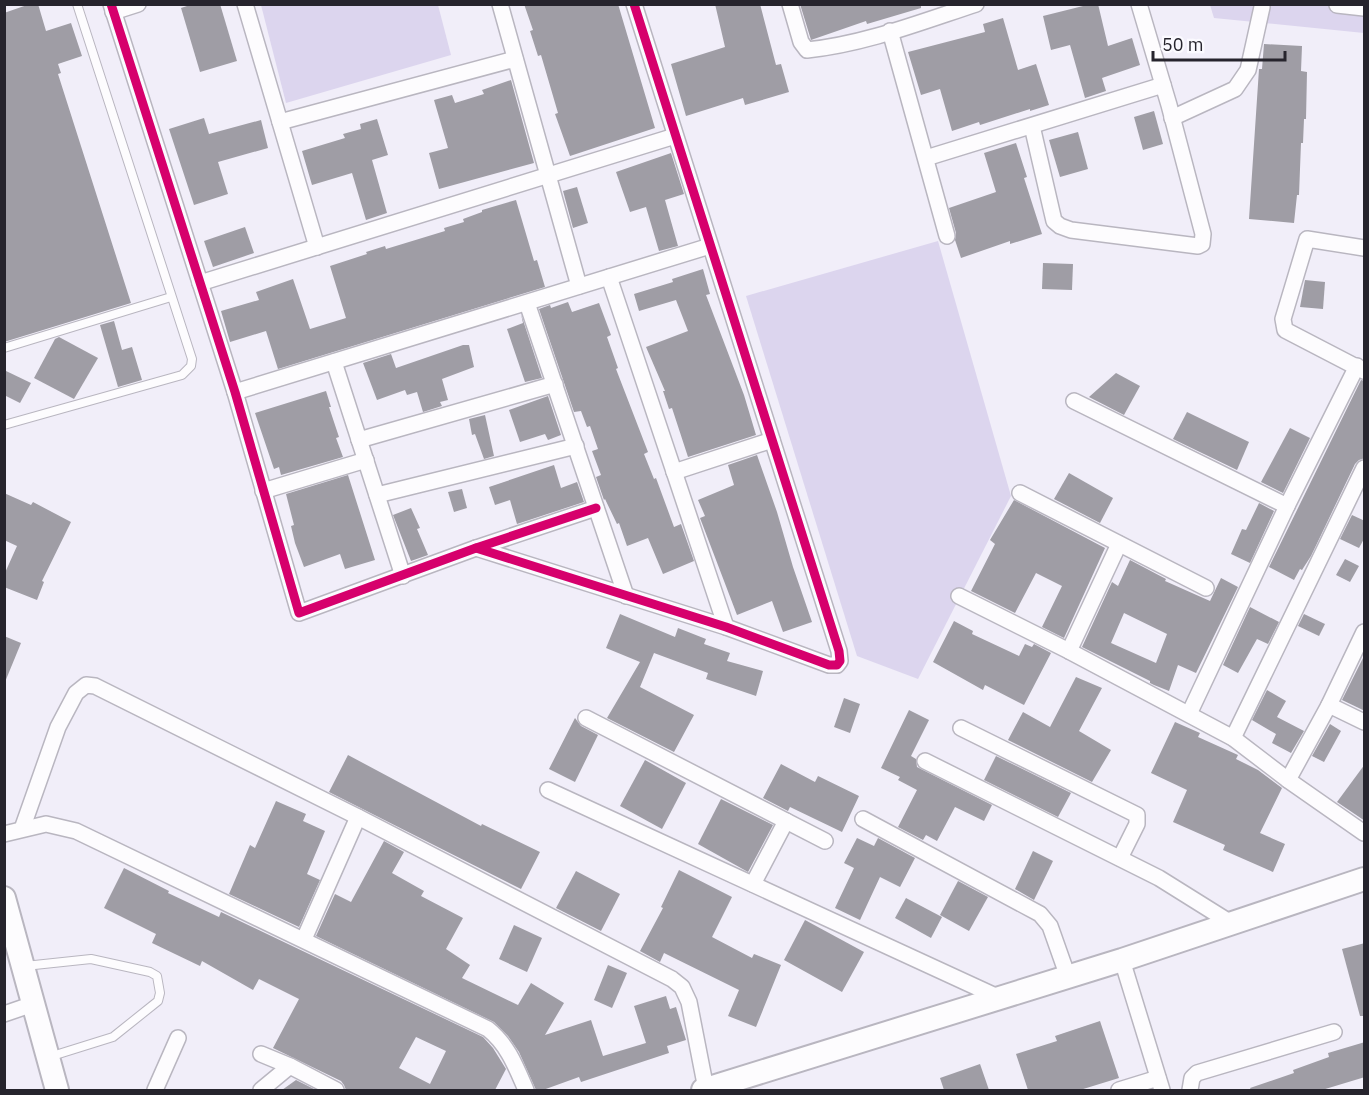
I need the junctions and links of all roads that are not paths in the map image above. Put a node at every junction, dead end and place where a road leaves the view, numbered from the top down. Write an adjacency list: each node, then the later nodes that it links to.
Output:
1 (77, 4): 29 (lane)
2 (138, 4): 11 (street)
3 (245, 4): 17 (street)
4 (500, 4): 14 (street)
5 (634, 4): 19 (street)
6 (790, 4): 13 (street)
7 (976, 4): 13 (street)
8 (1139, 4): 15 (street)
9 (1337, 5): 12 (street)
10 (1262, 7): 16 (street)
11 (112, 8): 27 (street)
12 (1365, 8)
13 (890, 32): 20 (street)
14 (515, 59): 17 (street); 21 (street)
15 (1163, 86): 16 (street); 18 (street)
16 (1172, 118): 18 (street)
17 (280, 122): 24 (street)
18 (1032, 126): 20 (street)
19 (675, 136): 21 (street); 23 (street)
20 (926, 158): 22 (street)
21 (548, 175): 24 (street); 28 (street)
22 (946, 236)
23 (710, 246): 26 (street); 39 (street)
24 (317, 247): 27 (street)
25 (1365, 248): 33 (street)
26 (609, 277): 28 (street); 43 (street)
27 (200, 283): 35 (street)
28 (579, 286): 30 (street)
29 (171, 297): 31 (lane); 37 (lane)
30 (527, 303): 32 (street); 34 (street)
31 (4, 348)
32 (334, 362): 35 (street); 38 (street)
33 (1361, 368): 47 (street)
34 (555, 384): 38 (street); 40 (street)
35 (235, 392): 44 (street)
36 (1074, 401): 47 (street)
37 (4, 424)
38 (359, 440): 41 (street)
39 (772, 440): 43 (street); 55 (street)
40 (576, 446): 46 (street); 48 (street)
41 (366, 460): 44 (street); 46 (street)
42 (1365, 468): 63 (street)
43 (674, 472): 55 (street)
44 (263, 491): 51 (street)
45 (1020, 493): 49 (street)
46 (377, 495): 51 (street)
47 (1287, 506): 59 (street)
48 (597, 508): 50 (street); 53 (street)
49 (1119, 544): 52 (street); 57 (street)
50 (476, 548): 51 (street); 53 (street)
51 (403, 576)
52 (1206, 588)
53 (626, 596): 55 (street)
54 (959, 596): 57 (street)
55 (726, 627)
56 (1365, 633): 58 (street)
57 (1069, 651): 59 (street)
58 (1329, 705): 61 (street); 65 (street)
59 (1188, 714): 63 (street)
60 (586, 718): 69 (street)
61 (1365, 722)
62 (961, 728): 74 (street)
63 (1233, 738): 65 (street)
64 (925, 760): 74 (street)
65 (1288, 780): 71 (street)
66 (548, 790): 76 (street)
67 (358, 817): 70 (street); 79 (street); 97 (street)
68 (863, 819): 82 (street)
69 (786, 821): 73 (street); 76 (street)
70 (22, 830): 72 (street); 79 (street)
71 (1365, 833)
72 (4, 834)
73 (825, 841)
74 (1120, 858): 78 (street)
75 (1365, 879): 78 (street)
76 (753, 884): 83 (street)
77 (4, 898): 81 (street)
78 (1231, 923): 80 (street)
79 (304, 939): 96 (street)
80 (1122, 960): 82 (street); 91 (street)
81 (23, 966): 84 (street); 89 (lane)
82 (1068, 977): 83 (street)
83 (1002, 999): 97 (street)
84 (33, 1004): 85 (street); 89 (street)
85 (4, 1014)
86 (1334, 1032): 99 (street)
87 (178, 1038): 93 (street)
88 (261, 1054): 90 (street)
89 (48, 1057): 92 (street)
90 (290, 1066): 94 (street); 95 (street)
91 (1160, 1084): 98 (street)
92 (57, 1090)
93 (155, 1090)
94 (261, 1090)
95 (336, 1090)
96 (526, 1090)
97 (704, 1090)
98 (1119, 1090)
99 (1190, 1090)

